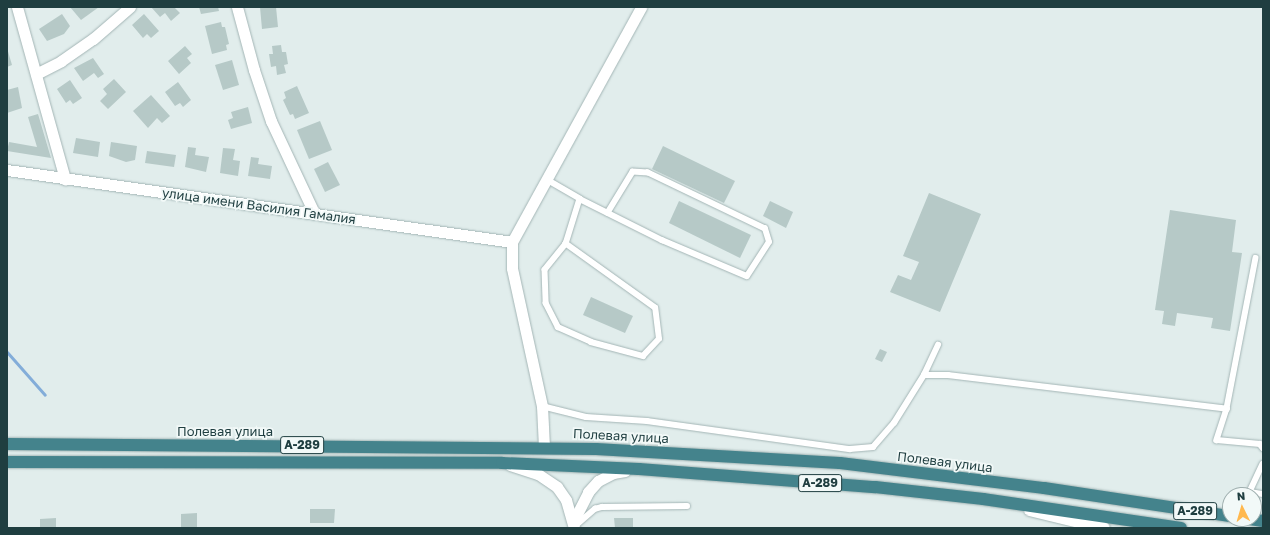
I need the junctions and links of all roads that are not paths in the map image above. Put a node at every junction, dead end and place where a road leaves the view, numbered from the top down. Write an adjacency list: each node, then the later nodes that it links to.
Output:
1 (17, 7): 5 (street)
2 (130, 7): 5 (street)
3 (237, 7): 10 (street)
4 (641, 7): 7 (street)
5 (36, 74): 8 (street)
6 (7, 170): 8 (street, улица имени Василия Гамалия)
7 (546, 178): 9 (lane); 12 (street)
8 (65, 179): 10 (street, улица имени Василия Гамалия)
9 (580, 199): 11 (lane); 13 (lane)
10 (314, 213): 12 (street, улица имени Василия Гамалия)
11 (608, 213): 11 (lane)
12 (512, 242): 17 (street)
13 (566, 244): 13 (lane)
14 (1256, 258): 18 (lane)
15 (938, 345): 16 (lane)
16 (924, 375): 17 (lane); 18 (lane)
17 (542, 406): 20 (street)
18 (1227, 409): 21 (lane)
19 (7, 444): 20 (highway, Полевая улица / А-289)
20 (544, 447): 29 (highway, Полевая улица / А-289)
21 (1263, 448)
22 (7, 462): 23 (highway, А-289)
23 (502, 463): 25 (highway, А-289); 30 (street, А-289)
24 (1263, 464): 26 (lane)
25 (639, 469): 27 (highway, А-289); 30 (street, А-289)
26 (1263, 494)
27 (1000, 502): 31 (main road); 32 (highway, А-289)
28 (687, 506): 30 (lane)
29 (1222, 515)
30 (573, 526)
31 (1104, 528)
32 (1181, 528)

